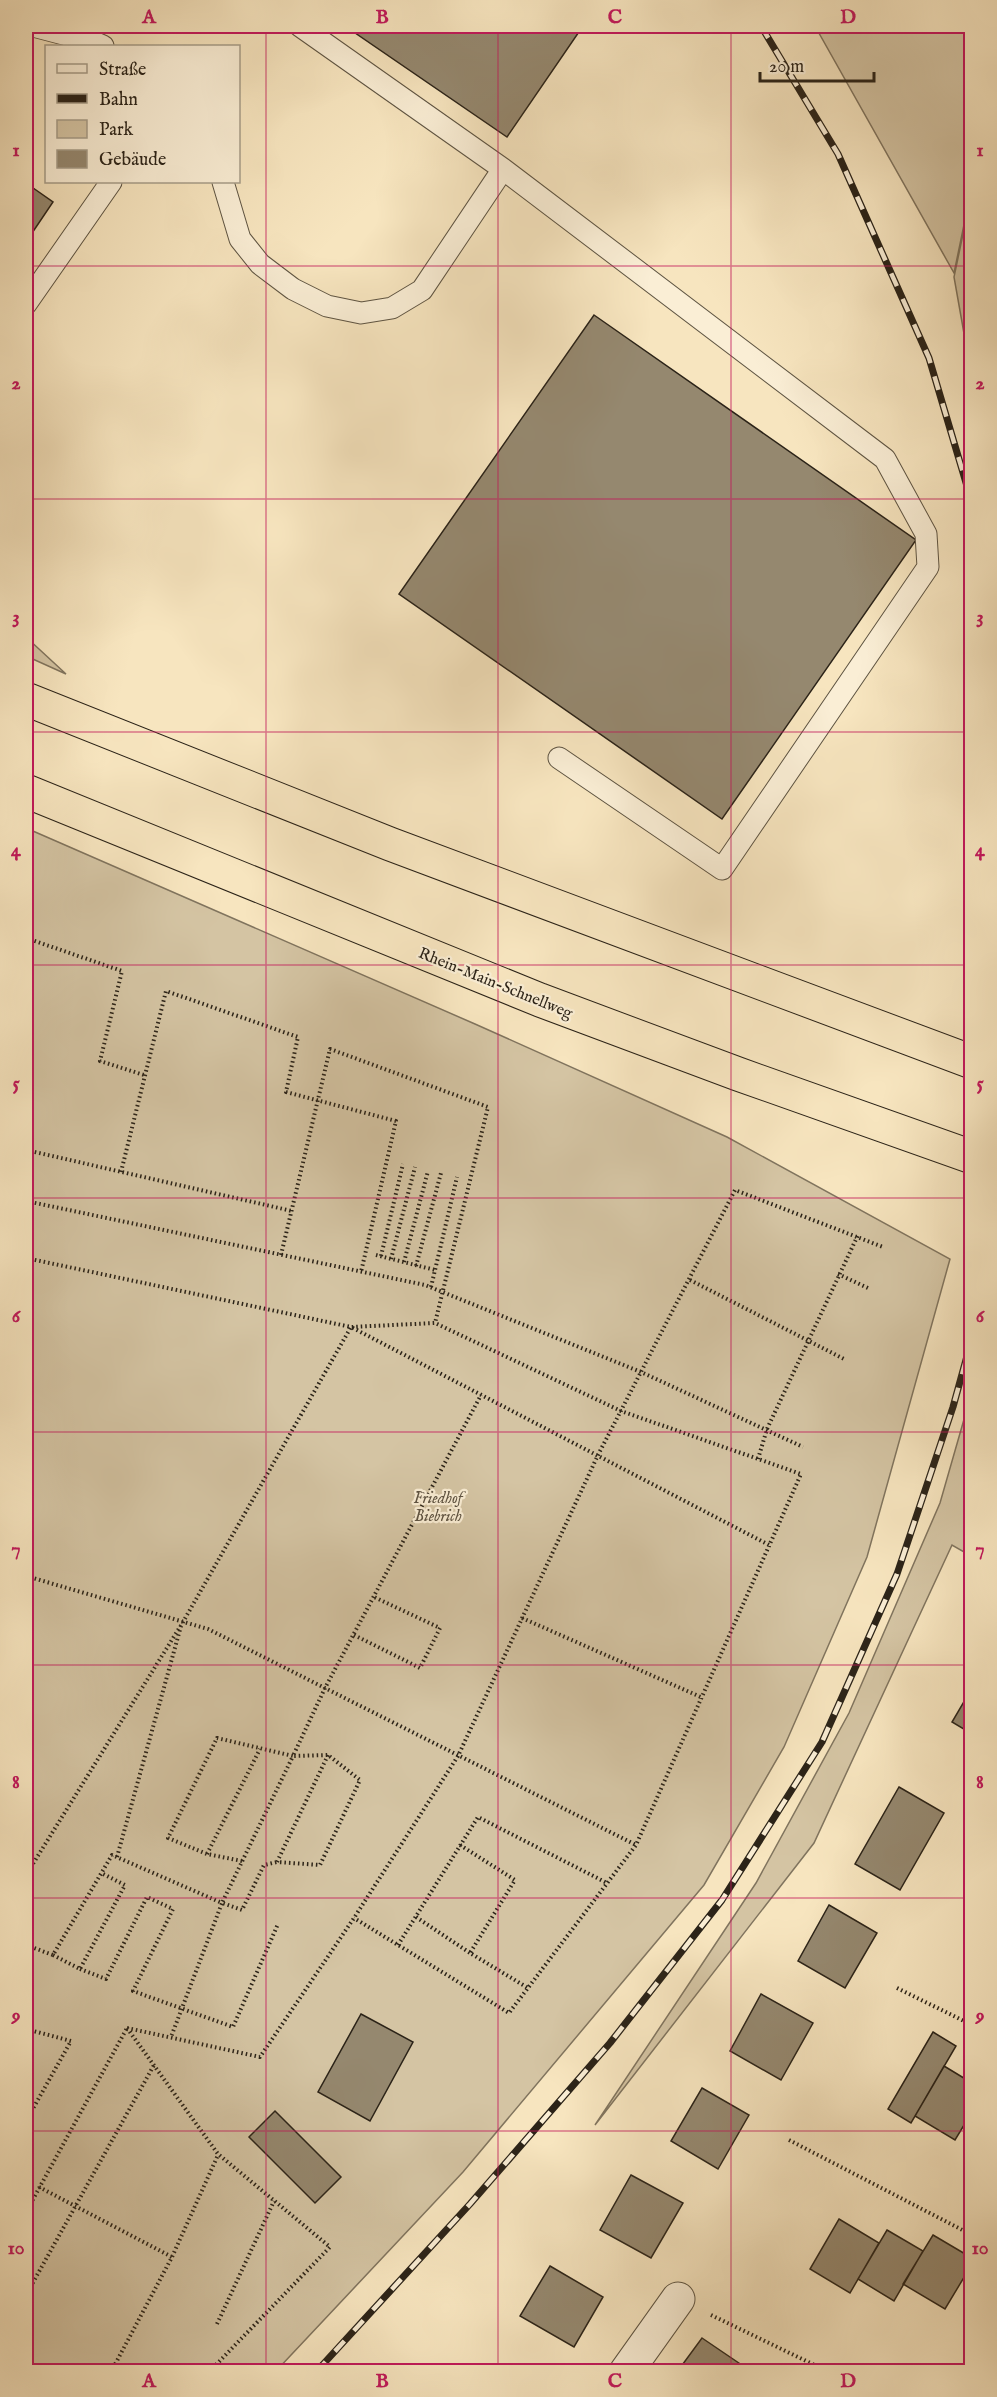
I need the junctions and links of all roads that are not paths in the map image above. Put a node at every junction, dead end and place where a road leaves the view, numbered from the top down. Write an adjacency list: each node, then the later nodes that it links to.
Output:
1 (33, 26): 3 (lane)
2 (300, 26): 4 (lane)
3 (101, 45)
4 (503, 169): 6 (lane); 9 (lane)
5 (110, 183): 7 (lane)
6 (223, 183)
7 (26, 304)
8 (26, 699): 11 (highway)
9 (559, 758)
10 (26, 792): 12 (highway, Rhein-Main-Schnellweg)
11 (972, 1062)
12 (966, 1155)
13 (678, 2299): 14 (street)
14 (626, 2372)

